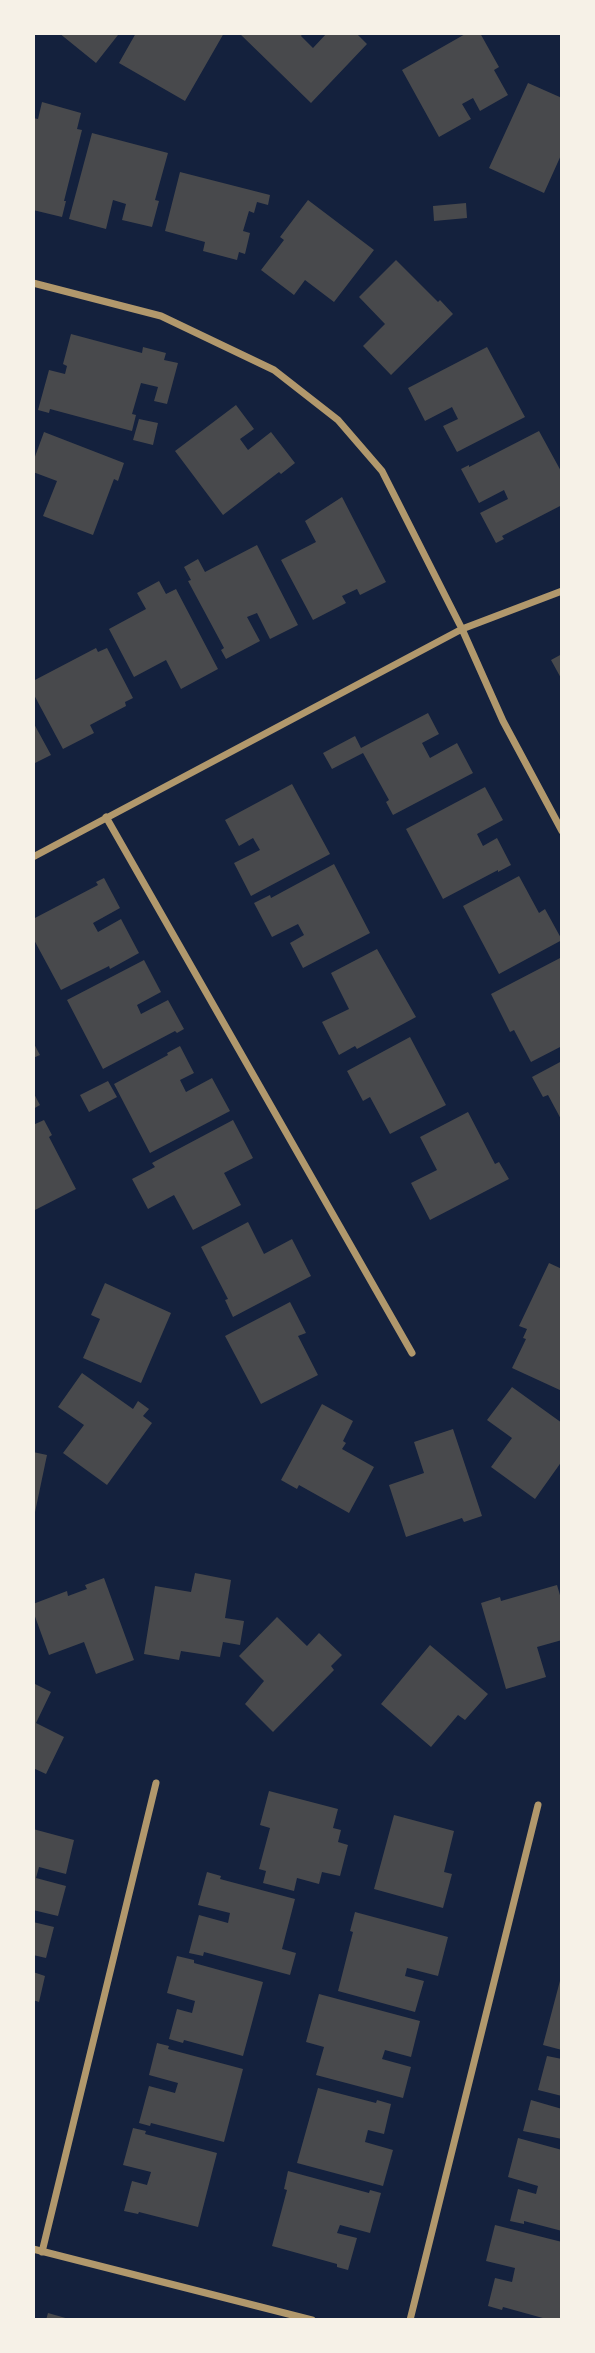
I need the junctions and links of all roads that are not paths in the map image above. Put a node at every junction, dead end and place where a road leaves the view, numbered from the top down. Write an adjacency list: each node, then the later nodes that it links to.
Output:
1 (33, 283): 3 (street)
2 (562, 591): 3 (street)
3 (462, 629): 4 (street); 5 (street)
4 (106, 817): 6 (street); 7 (street)
5 (562, 831)
6 (33, 857)
7 (412, 1353)
8 (156, 1783): 10 (street)
9 (538, 1805): 12 (street)
10 (38, 2250): 11 (street)
11 (312, 2320)
12 (410, 2320)

